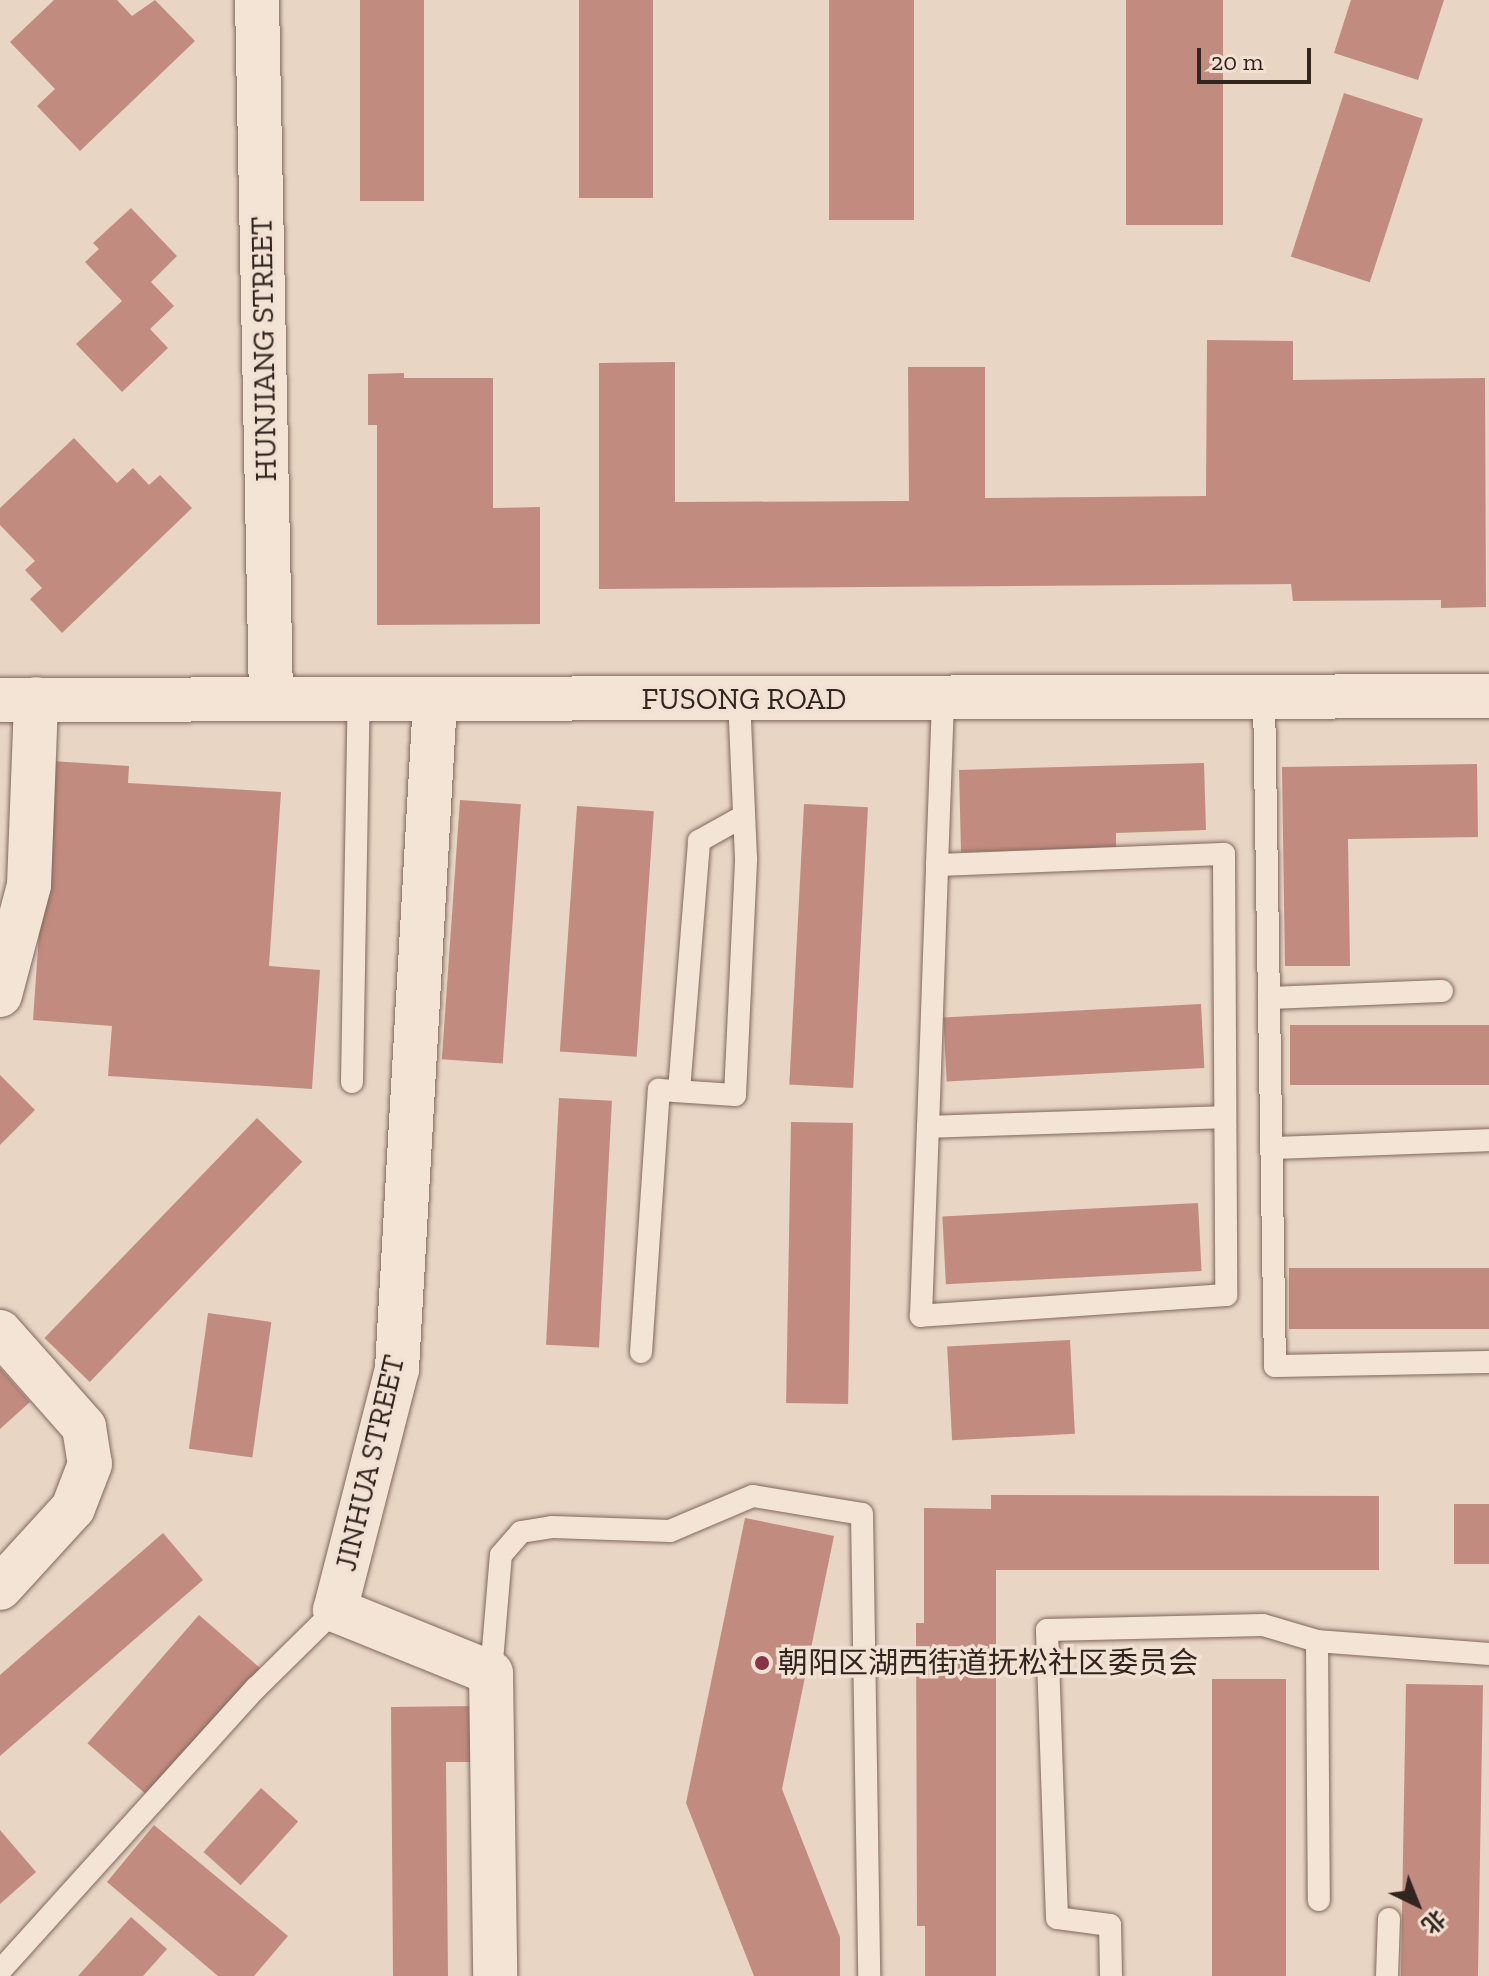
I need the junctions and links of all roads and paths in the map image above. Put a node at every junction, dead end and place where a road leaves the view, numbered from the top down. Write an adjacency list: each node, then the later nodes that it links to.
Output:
1 (257, 0): 3 (street, HUNJIANG STREET)
2 (1489, 696): 4 (street, FUSONG ROAD)
3 (271, 697): 6 (street, FUSONG ROAD); 8 (street, FUSONG ROAD)
4 (1264, 697): 5 (street, FUSONG ROAD); 14 (lane)
5 (943, 698): 7 (street, FUSONG ROAD); 11 (lane)
6 (359, 699): 9 (street, FUSONG ROAD); 15 (lane)
7 (739, 699): 9 (street, FUSONG ROAD); 10 (lane)
8 (18, 700): 13 (street)
9 (435, 701): 25 (street, JINHUA STREET)
10 (742, 817): 16 (lane); 16 (lane)
11 (937, 865): 17 (lane); 18 (lane)
12 (1442, 991): 14 (lane)
13 (0, 995)
14 (1269, 998): 20 (lane)
15 (352, 1082)
16 (679, 1091): 22 (lane)
17 (1225, 1117): 18 (lane); 18 (lane)
18 (928, 1127)
19 (1489, 1140): 20 (lane)
20 (1272, 1148): 23 (lane)
21 (0, 1332): 24 (street)
22 (641, 1352)
23 (1489, 1362)
24 (0, 1588)
25 (335, 1610): 28 (street, JINHUA STREET); 31 (lane)
26 (1317, 1641): 27 (lane); 29 (lane); 34 (lane)
27 (1489, 1654)
28 (491, 1673): 32 (street); 33 (lane)
29 (1319, 1900)
30 (1389, 1919): 35 (lane)
31 (0, 1971)
32 (495, 1976)
33 (869, 1976)
34 (1111, 1976)
35 (1387, 1976)

